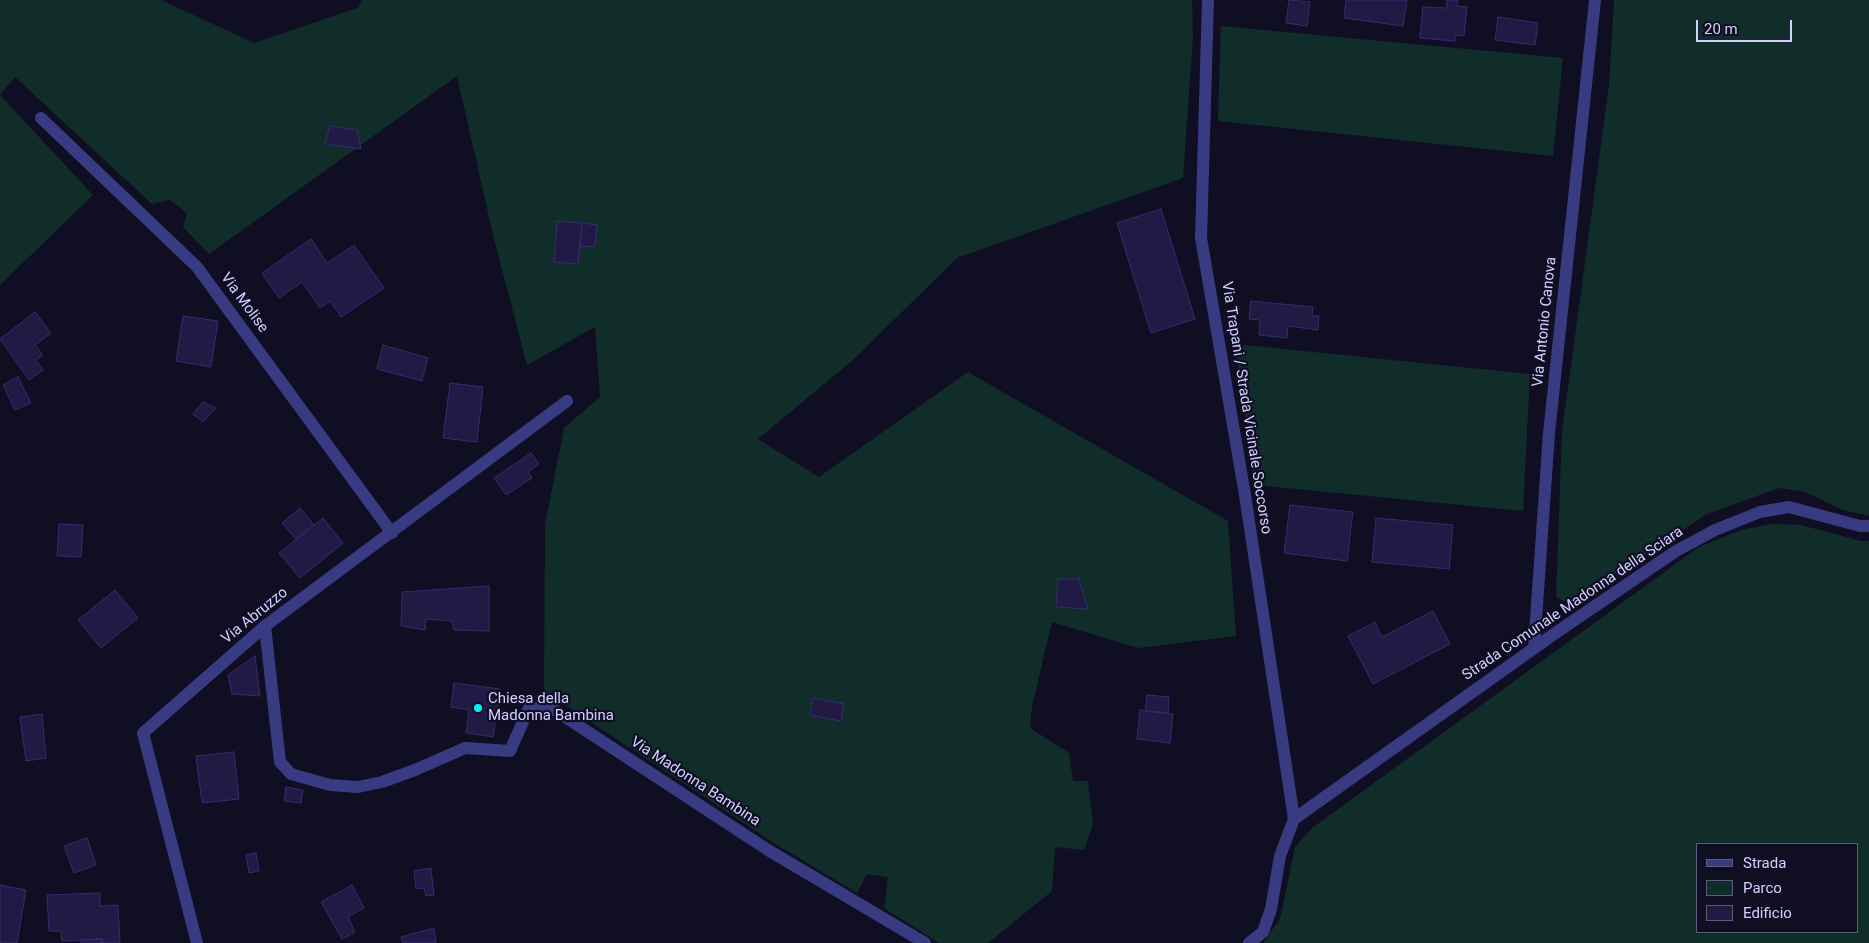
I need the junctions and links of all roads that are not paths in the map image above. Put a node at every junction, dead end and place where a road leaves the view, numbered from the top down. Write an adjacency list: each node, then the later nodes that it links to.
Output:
1 (1208, 0): 9 (street, Via Trapani / Strada Vicinale Soccorso)
2 (1595, 0): 8 (street, Via Antonio Canova)
3 (40, 118): 6 (street, Via Molise)
4 (567, 401): 6 (street, Via Abruzzo)
5 (1869, 526): 8 (street, Strada Comunale Madonna della Sciara)
6 (392, 533): 7 (street, Via Abruzzo)
7 (265, 626): 10 (street, Via Abruzzo); 11 (street, Via Madonna Bambina)
8 (1534, 648): 9 (street, Strada Comunale Madonna della Sciara)
9 (1294, 819): 12 (street)
10 (197, 943)
11 (925, 943)
12 (1249, 943)

